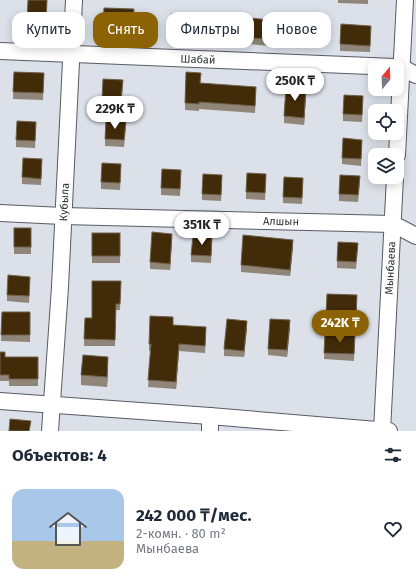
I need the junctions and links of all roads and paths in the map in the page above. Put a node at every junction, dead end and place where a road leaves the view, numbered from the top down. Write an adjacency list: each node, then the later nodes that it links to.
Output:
1 (74, 0): 4 (street, Кубыла)
2 (405, 0): 5 (street)
3 (0, 51): 4 (street, Шабай)
4 (71, 54): 6 (street, Шабай); 13 (street, Кубыла)
5 (399, 60)
6 (368, 66)
7 (404, 70): 8 (street, Шабай)
8 (416, 75)
9 (398, 96): 10 (street)
10 (397, 148)
11 (395, 184): 14 (street, Мынбаева)
12 (0, 212): 13 (street, Алшын)
13 (63, 216): 14 (street, Алшын); 17 (street, Кубыла)
14 (393, 224): 15 (street, Алшын); 20 (street, Мынбаева)
15 (416, 236)
16 (0, 402): 17 (street)
17 (52, 404): 18 (street); 19 (street, Кубыла)
18 (210, 423): 20 (street)
19 (50, 431)
20 (384, 431)

